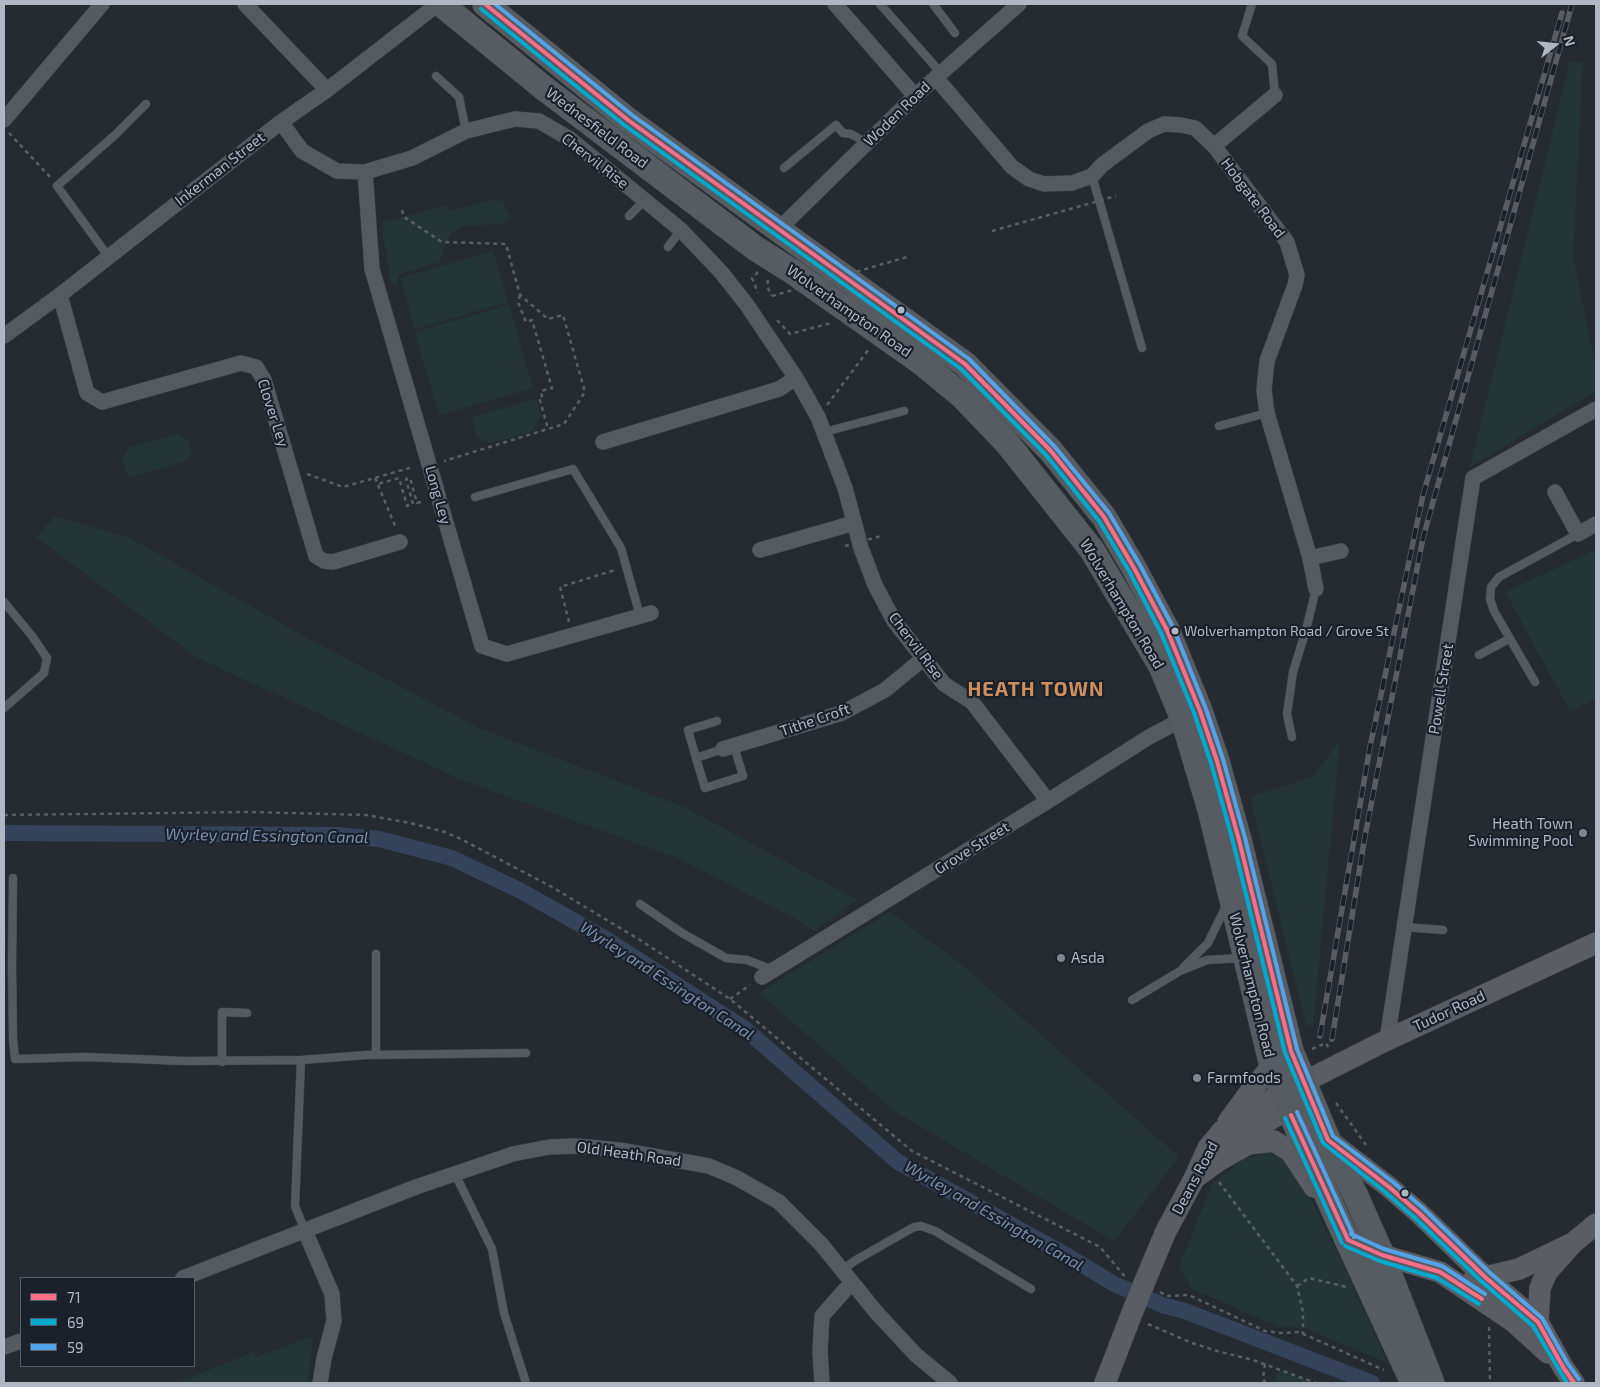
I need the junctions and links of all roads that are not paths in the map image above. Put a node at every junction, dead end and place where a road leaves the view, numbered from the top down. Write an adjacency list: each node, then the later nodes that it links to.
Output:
1 (102, 4): 17 (street)
2 (245, 4): 13 (street)
3 (440, 4): 13 (street, Inkerman Street); 30 (main road, Wednesfield Road)
4 (485, 4): 27 (main road, Wednesfield Road)
5 (835, 4): 15 (street)
6 (880, 4): 11 (lane)
7 (933, 4): 10 (lane)
8 (1019, 4): 11 (street, Woden Road)
9 (1252, 4): 14 (lane)
10 (955, 33)
11 (938, 75): 15 (street, Woden Road); 24 (street, Hobgate Road)
12 (436, 76): 19 (lane)
13 (328, 90): 18 (street, Inkerman Street)
14 (1275, 95): 21 (street)
15 (915, 96): 20 (street, Woden Road)
16 (146, 104): 31 (lane)
17 (4, 120)
18 (281, 122): 23 (street, Chervil Rise); 31 (street, Inkerman Street)
19 (466, 131): 23 (street, Chervil Rise); 25 (street, Chervil Rise)
20 (867, 143): 22 (lane); 27 (street, Woden Road)
21 (1214, 146): 24 (street, Hobgate Road); 38 (street, Hobgate Road)
22 (784, 168)
23 (365, 172): 53 (street, Long Ley)
24 (1092, 176): 34 (lane)
25 (645, 200): 26 (lane); 28 (street, Chervil Rise)
26 (629, 216)
27 (779, 229): 30 (main road); 59 (main road, Wolverhampton Road)
28 (681, 230): 29 (lane); 35 (street, Chervil Rise)
29 (668, 247)
30 (755, 248): 59 (main road, Wolverhampton Road)
31 (108, 256): 32 (street, Inkerman Street)
32 (60, 295): 33 (street, Inkerman Street); 47 (street, Clover Ley)
33 (4, 336)
34 (1142, 348)
35 (796, 378): 40 (street, Chervil Rise); 41 (street)
36 (1596, 409): 68 (street, Powell Street)
37 (904, 411): 40 (lane)
38 (1267, 413): 39 (lane); 50 (street, Hobgate Road)
39 (1218, 426)
40 (824, 432): 44 (street, Chervil Rise)
41 (603, 442)
42 (1555, 492): 46 (street)
43 (475, 497): 53 (lane)
44 (854, 523): 48 (street); 56 (street, Chervil Rise)
45 (1596, 524): 46 (street)
46 (1578, 534): 54 (lane)
47 (400, 542)
48 (760, 550)
49 (1341, 551): 50 (street)
50 (1310, 558): 51 (street, Hobgate Road)
51 (1316, 589): 61 (lane)
52 (4, 602): 58 (lane)
53 (645, 614)
54 (1509, 639): 55 (lane); 57 (lane)
55 (1479, 655)
56 (924, 658): 62 (street, Tithe Croft); 64 (street, Chervil Rise)
57 (1535, 682)
58 (4, 708)
59 (1192, 715): 64 (street, Grove Street); 66 (main road, Wolverhampton Road); 73 (main road, Wolverhampton Road)
60 (717, 721): 63 (lane)
61 (1292, 737)
62 (728, 748): 63 (lane); 63 (lane)
63 (696, 758)
64 (1048, 801): 75 (street, Grove Street)
65 (13, 878): 82 (lane)
66 (1230, 895): 72 (main road, Wolverhampton Road); 74 (lane)
67 (640, 904): 75 (lane)
68 (1404, 927): 69 (lane); 78 (street, Powell Street)
69 (1443, 930)
70 (1596, 943): 78 (street, Tudor Road)
71 (376, 954): 80 (lane)
72 (1245, 957): 73 (lane); 74 (lane); 83 (main road, Wolverhampton Road)
73 (1269, 957): 83 (main road, Wolverhampton Road)
74 (1180, 971): 76 (lane)
75 (768, 974)
76 (1132, 1000)
77 (247, 1012): 82 (lane)
78 (1387, 1040): 84 (street, Tudor Road)
79 (526, 1053): 80 (lane)
80 (376, 1055): 81 (lane)
81 (301, 1060): 82 (lane); 95 (lane)
82 (222, 1062)
83 (1283, 1062): 84 (main road, Wolverhampton Road); 85 (street)
84 (1291, 1095): 85 (street, Deans Road); 86 (main road, Wolverhampton Road); 87 (street); 93 (main road)
85 (1222, 1130): 89 (street, Deans Road)
86 (1328, 1140): 90 (street, Wolverhampton Road); 91 (main road, Wolverhampton Road)
87 (1218, 1170): 89 (street); 93 (street)
88 (455, 1174): 95 (street, Old Heath Road); 98 (street, Old Heath Road); 110 (lane)
89 (1194, 1178): 113 (street, Deans Road, bridge)
90 (1389, 1187): 91 (street); 92 (street, Wolverhampton Road)
91 (1355, 1194): 97 (main road, Wolverhampton Road)
92 (1419, 1213): 99 (street); 101 (street, Wolverhampton Road)
93 (1343, 1230): 97 (street, Wolverhampton Road); 105 (main road)
94 (1594, 1230): 96 (street)
95 (305, 1231): 100 (street, Old Heath Road); 109 (street)
96 (1573, 1243): 101 (street); 104 (street)
97 (1382, 1255): 99 (street, Wolverhampton Road); 105 (main road)
98 (842, 1270): 102 (street, Old Heath Road); 103 (lane)
99 (1449, 1273): 101 (street); 108 (street, Wolverhampton Road)
100 (186, 1277)
101 (1485, 1277): 104 (street, Wolverhampton Road)
102 (852, 1282): 111 (street); 112 (street, Old Heath Road)
103 (1031, 1289)
104 (1538, 1322): 108 (street, Wolverhampton Road)
105 (1398, 1325): 114 (main road); 115 (main road)
106 (20, 1340): 107 (street)
107 (4, 1347)
108 (1569, 1375)
109 (320, 1383)
110 (526, 1383)
111 (822, 1383)
112 (950, 1383)
113 (1105, 1383)
114 (1413, 1383)
115 (1432, 1383)

